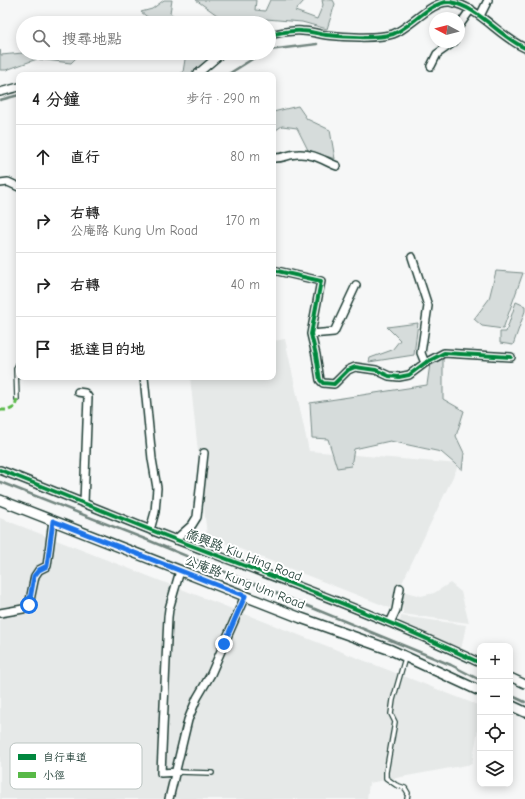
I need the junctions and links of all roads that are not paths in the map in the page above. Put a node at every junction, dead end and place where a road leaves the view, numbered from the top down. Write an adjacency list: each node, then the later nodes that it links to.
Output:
1 (488, 0): 3 (street)
2 (471, 9): 3 (street); 4 (street); 5 (street)
3 (480, 16): 7 (street)
4 (465, 18)
5 (276, 33)
6 (446, 48): 9 (street)
7 (525, 48)
8 (214, 60): 10 (street)
9 (431, 66)
10 (200, 72)
11 (16, 88): 12 (street)
12 (0, 92)
13 (276, 158): 14 (street)
14 (337, 166)
15 (0, 183): 16 (street)
16 (16, 186)
17 (412, 257): 22 (street)
18 (276, 271): 20 (street)
19 (356, 285): 20 (street)
20 (311, 334): 22 (street)
21 (511, 357): 22 (street)
22 (425, 363)
23 (16, 380): 26 (lane)
24 (144, 380): 32 (street)
25 (78, 392): 30 (street)
26 (17, 399)
27 (204, 453): 33 (street)
28 (0, 470): 30 (street, 僑興路 Kiu Hing Road)
29 (0, 500): 31 (street, 公庵路 Kung Um Road)
30 (84, 503): 32 (street, 僑興路 Kiu Hing Road)
31 (53, 521): 34 (street, 公庵路 Kung Um Road); 37 (street)
32 (150, 530): 33 (street, 僑興路 Kiu Hing Road)
33 (175, 540): 38 (street, 僑興路 Kiu Hing Road)
34 (180, 570): 36 (street, 公庵路 Kung Um Road); 46 (street)
35 (400, 588): 38 (street)
36 (245, 596): 39 (street, 公庵路 Kung Um Road); 46 (street)
37 (0, 612)
38 (390, 623): 40 (street, 僑興路 Kiu Hing Road)
39 (405, 657): 43 (street, 公庵路 Kung Um Road); 49 (lane)
40 (477, 662)
41 (513, 678): 42 (street)
42 (525, 684)
43 (477, 691)
44 (513, 706): 45 (street)
45 (525, 712)
46 (177, 772): 47 (lane); 48 (street)
47 (212, 773)
48 (169, 799)
49 (407, 799)

